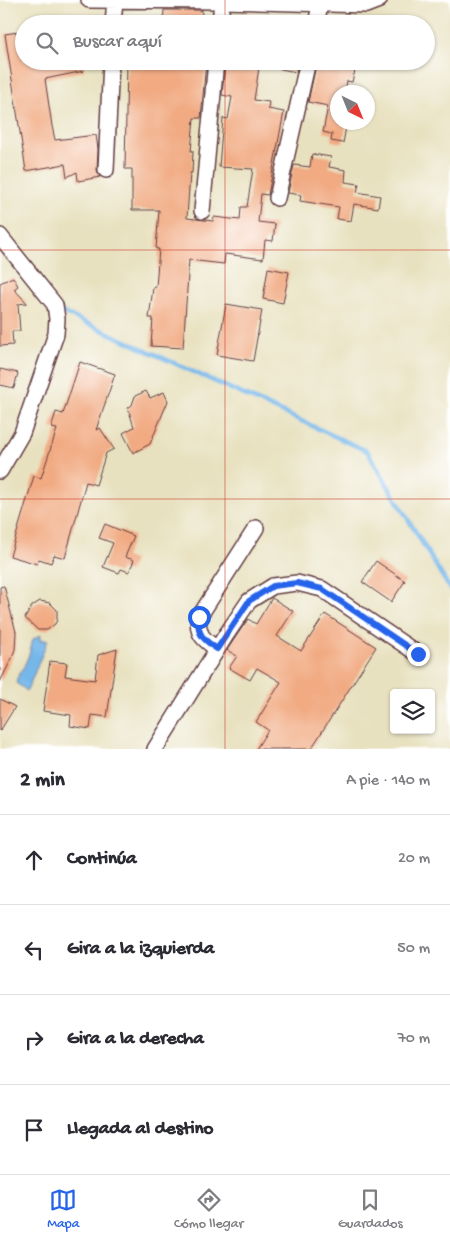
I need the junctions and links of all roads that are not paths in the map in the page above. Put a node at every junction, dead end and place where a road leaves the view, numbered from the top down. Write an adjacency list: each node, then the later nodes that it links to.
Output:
1 (89, 0): 2 (street)
2 (115, 0): 4 (street); 6 (street)
3 (378, 0): 5 (street)
4 (222, 1): 5 (street); 7 (street)
5 (320, 5): 8 (street)
6 (114, 15)
7 (221, 15)
8 (318, 15)
9 (111, 70): 12 (street)
10 (215, 70): 14 (street)
11 (306, 70): 13 (street)
12 (106, 170)
13 (277, 198)
14 (202, 211)
15 (0, 236): 16 (street)
16 (0, 471)
17 (256, 528): 18 (street)
18 (217, 649): 19 (street); 20 (street)
19 (418, 654)
20 (155, 749)

